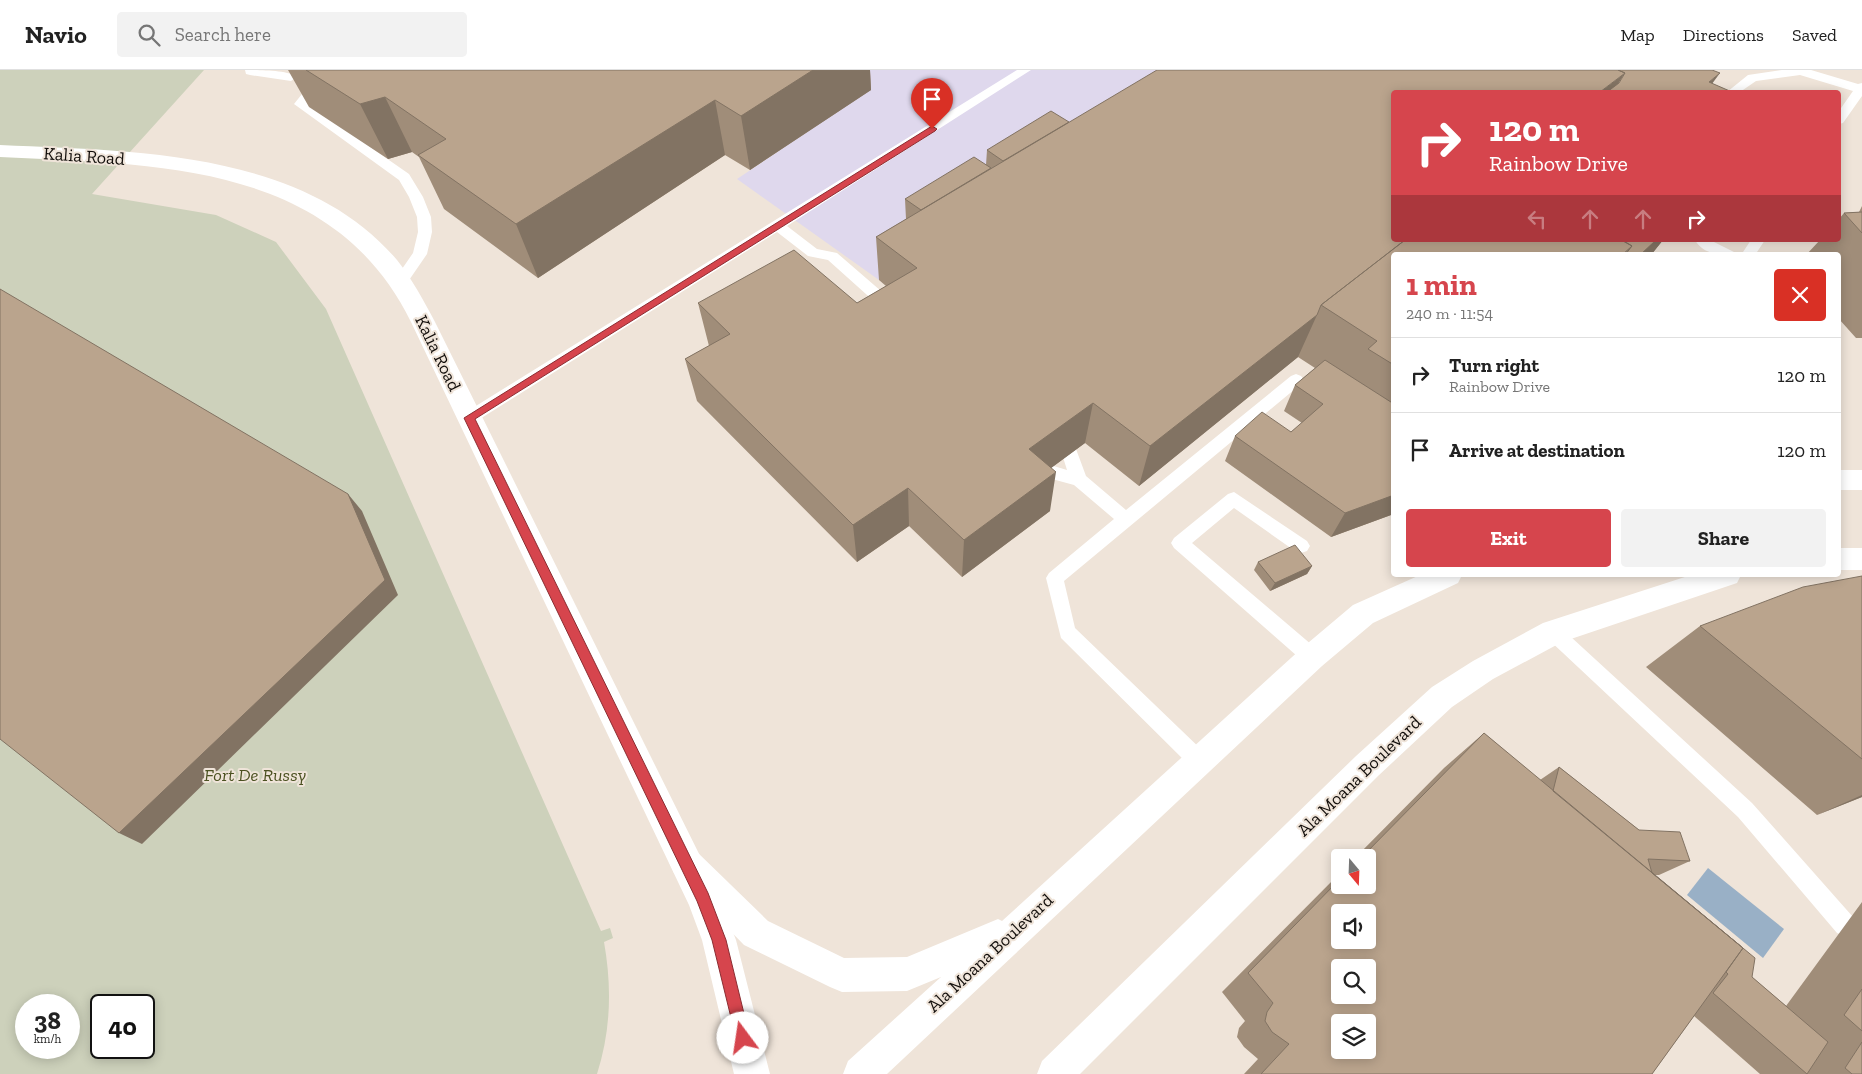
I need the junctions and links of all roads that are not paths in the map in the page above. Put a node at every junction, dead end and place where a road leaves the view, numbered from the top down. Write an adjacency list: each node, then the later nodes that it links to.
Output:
1 (342, 70): 12 (lane)
2 (1025, 70): 9 (lane)
3 (250, 71): 4 (lane)
4 (287, 74)
5 (1861, 88): 6 (lane); 7 (lane)
6 (1736, 90)
7 (1841, 117)
8 (0, 151): 12 (main road, Kalia Road)
9 (778, 226): 13 (lane); 15 (lane)
10 (1704, 242): 11 (lane)
11 (1722, 252)
12 (400, 282): 15 (main road, Kalia Road)
13 (904, 319)
14 (1296, 380): 21 (lane)
15 (469, 418): 30 (main road, Kalia Road)
16 (1070, 454): 18 (lane)
17 (1047, 471): 18 (lane)
18 (1079, 480): 21 (lane)
19 (1841, 480): 20 (main road)
20 (1862, 480)
21 (1126, 519): 29 (lane)
22 (1301, 546): 28 (lane)
23 (1841, 559): 24 (main road)
24 (1862, 559)
25 (1444, 577): 28 (main road, Ala Moana Boulevard)
26 (1721, 577): 27 (main road, Ala Moana Boulevard)
27 (1553, 632): 31 (lane); 35 (main road, Ala Moana Boulevard)
28 (1312, 657): 29 (main road, Ala Moana Boulevard)
29 (1198, 761): 32 (main road, Ala Moana Boulevard)
30 (685, 862): 32 (main road); 33 (main road, Kalia Road)
31 (1845, 925)
32 (1016, 929): 34 (main road, Ala Moana Boulevard)
33 (752, 1074)
34 (861, 1074)
35 (1055, 1074)

